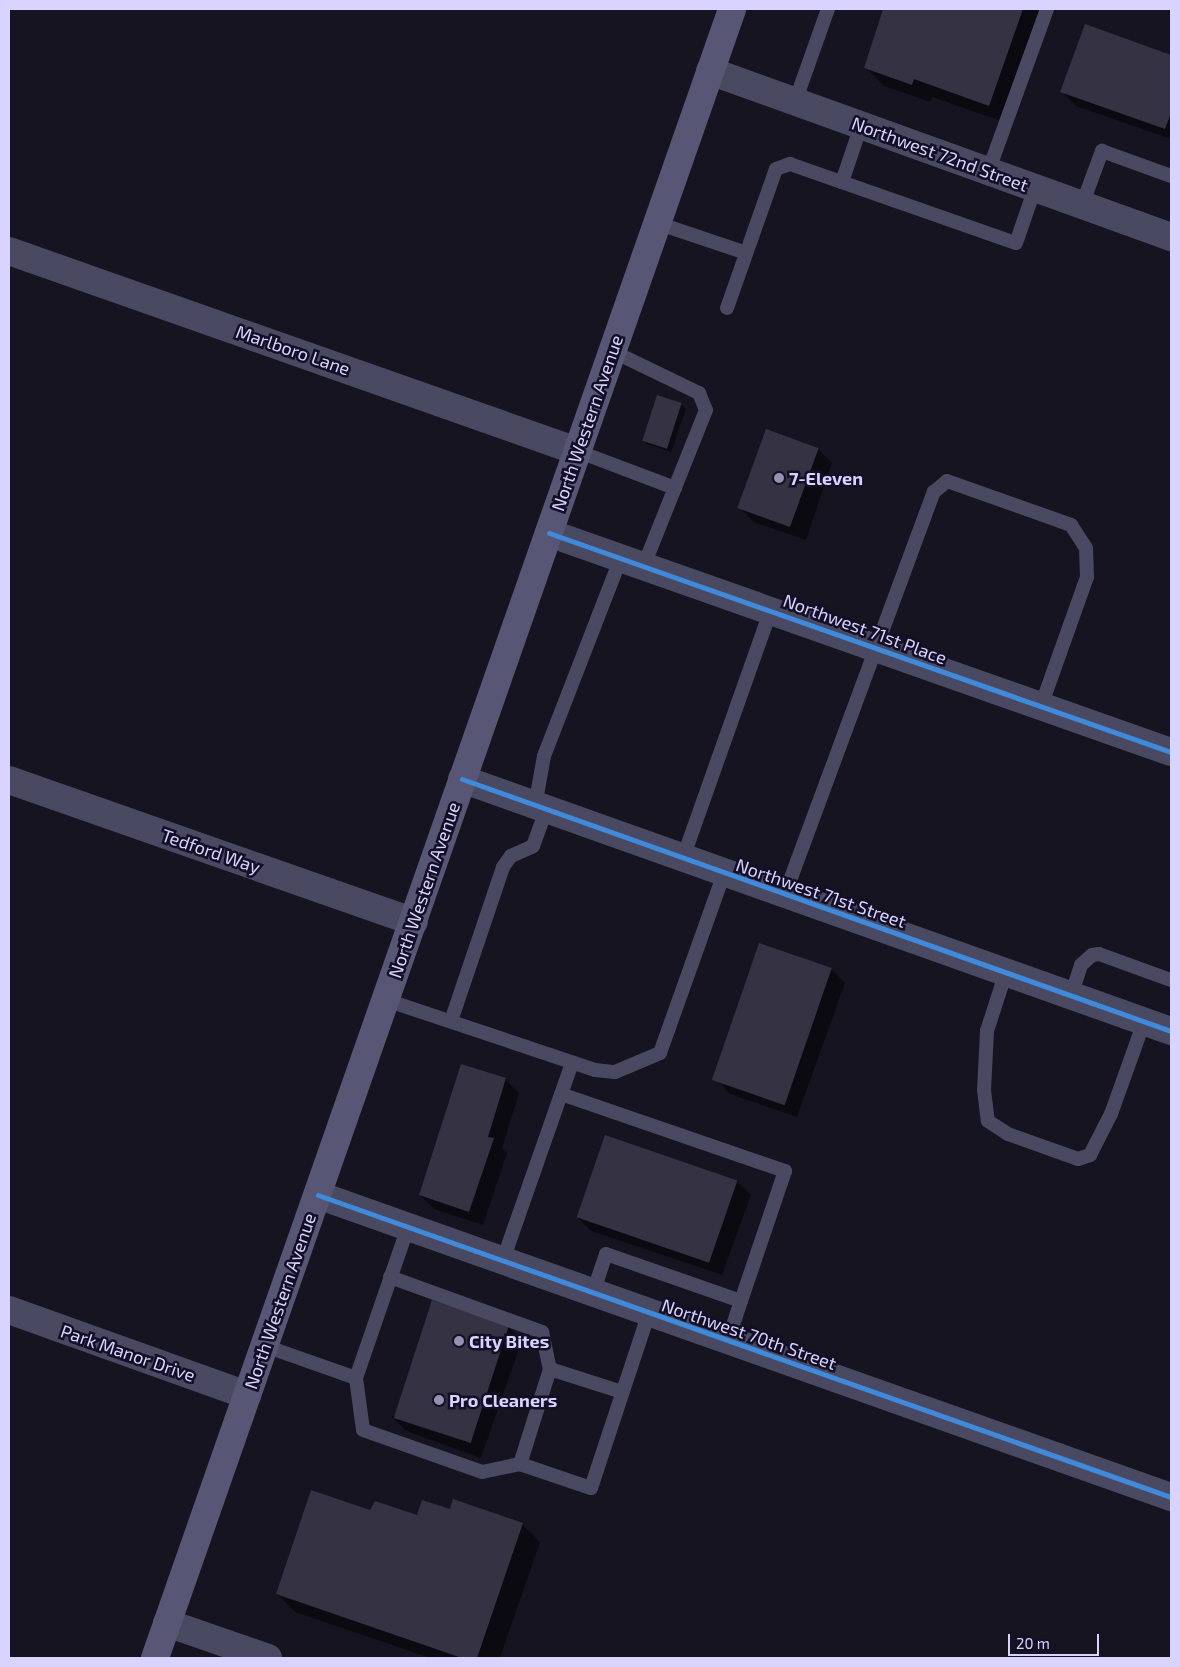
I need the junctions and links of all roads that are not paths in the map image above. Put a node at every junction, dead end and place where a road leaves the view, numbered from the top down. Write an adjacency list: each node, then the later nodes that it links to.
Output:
1 (732, 9): 4 (main road, North Western Avenue)
2 (828, 9): 5 (lane)
3 (1047, 9): 7 (lane)
4 (710, 71): 5 (street, Northwest 72nd Street); 12 (main road, North Western Avenue)
5 (795, 102): 6 (street, Northwest 72nd Street)
6 (861, 126): 7 (street, Northwest 72nd Street); 9 (lane)
7 (988, 172): 10 (street, Northwest 72nd Street)
8 (1171, 176): 11 (lane)
9 (842, 182): 10 (lane); 15 (lane)
10 (1035, 188): 11 (street, Northwest 72nd Street)
11 (1082, 205): 13 (street, Northwest 72nd Street)
12 (657, 223): 15 (lane); 17 (main road, North Western Avenue)
13 (1171, 237)
14 (9, 251): 18 (street, Marlboro Lane)
15 (746, 253): 16 (lane)
16 (727, 308)
17 (612, 351): 18 (main road, North Western Avenue); 19 (lane)
18 (577, 452): 19 (lane); 20 (main road, North Western Avenue)
19 (675, 488): 21 (lane)
20 (549, 533): 21 (street, Northwest 71st Place); 26 (main road, North Western Avenue)
21 (632, 561): 22 (street, Northwest 71st Place); 28 (lane)
22 (771, 610): 23 (street, Northwest 71st Place); 29 (lane)
23 (876, 648): 24 (street, Northwest 71st Place); 24 (lane); 31 (lane)
24 (1041, 706): 25 (street, Northwest 71st Place)
25 (1171, 752)
26 (462, 779): 28 (street, Northwest 71st Street); 32 (main road, North Western Avenue)
27 (9, 780): 32 (street, Tedford Way)
28 (541, 808): 29 (street, Northwest 71st Street); 37 (lane)
29 (683, 858): 30 (street, Northwest 71st Street)
30 (724, 873): 31 (street, Northwest 71st Street); 40 (lane)
31 (785, 894): 33 (street, Northwest 71st Street)
32 (414, 922): 36 (main road, North Western Avenue)
33 (1006, 972): 35 (street, Northwest 71st Street); 38 (lane)
34 (1171, 980): 35 (lane)
35 (1071, 996): 38 (street, Northwest 71st Street)
36 (386, 1000): 37 (lane); 42 (main road, North Western Avenue)
37 (451, 1021): 40 (lane)
38 (1144, 1022): 39 (street, Northwest 71st Street)
39 (1171, 1031)
40 (572, 1063): 41 (lane)
41 (561, 1094): 44 (lane); 47 (lane)
42 (318, 1195): 43 (street, Northwest 70th Street); 51 (main road, North Western Avenue)
43 (408, 1227): 44 (street, Northwest 70th Street); 45 (lane)
44 (503, 1260): 46 (street, Northwest 70th Street)
45 (390, 1277): 52 (lane); 53 (lane)
46 (593, 1293): 47 (lane); 49 (street, Northwest 70th Street)
47 (741, 1301): 50 (lane)
48 (9, 1310): 55 (street, Park Manor Drive)
49 (649, 1313): 50 (street, Northwest 70th Street); 54 (lane)
50 (728, 1340): 57 (street, Northwest 70th Street)
51 (264, 1346): 53 (lane); 55 (main road, North Western Avenue)
52 (550, 1369): 54 (lane); 56 (lane)
53 (356, 1378): 56 (lane)
54 (622, 1392): 56 (lane)
55 (247, 1395): 58 (main road, North Western Avenue)
56 (520, 1464)
57 (1171, 1497)
58 (167, 1623): 59 (main road, North Western Avenue); 60 (street)
59 (155, 1658)
60 (268, 1658)

